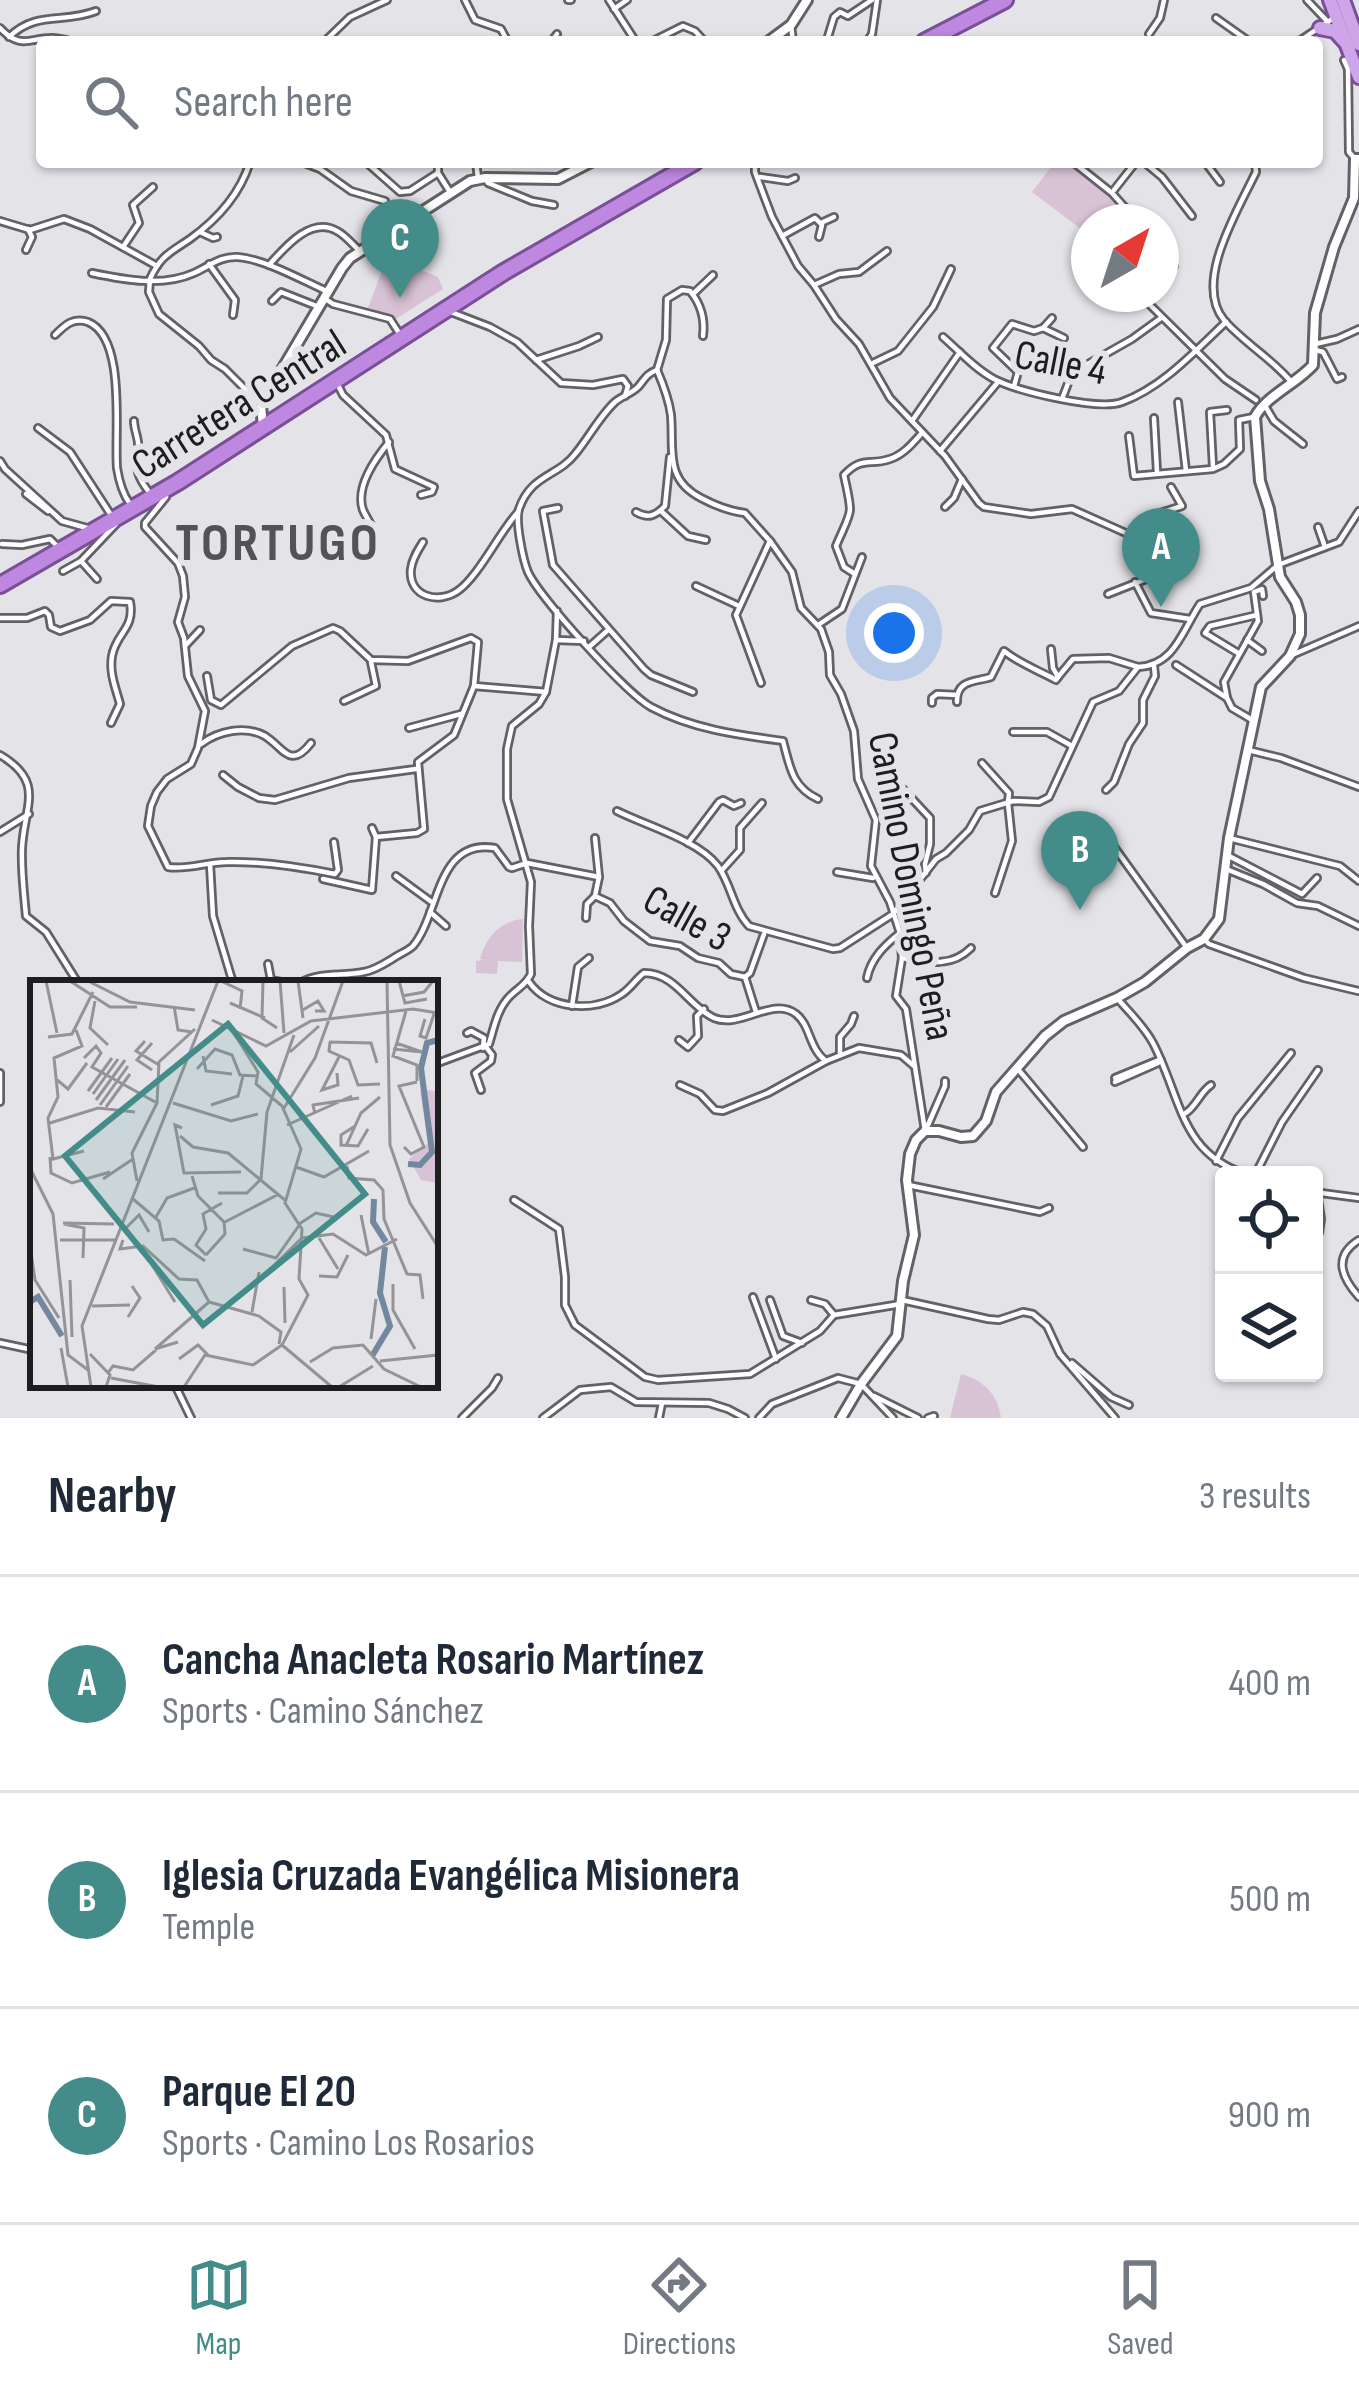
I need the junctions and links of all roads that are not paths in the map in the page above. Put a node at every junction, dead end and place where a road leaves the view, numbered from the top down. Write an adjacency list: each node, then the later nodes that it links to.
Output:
1 (386, 0): 19 (street)
2 (465, 0): 20 (street)
3 (609, 0): 12 (street)
4 (628, 0): 12 (street)
5 (807, 0): 16 (street)
6 (874, 0): 26 (street); 27 (street)
7 (991, 0): 28 (highway)
8 (1005, 0): 29 (highway)
9 (1164, 0): 18 (street)
10 (1307, 0): 14 (street)
11 (1330, 0): 14 (main road)
12 (614, 8): 21 (street)
13 (96, 11): 32 (street)
14 (1339, 14): 31 (street); 34 (main road); 34 (main road)
15 (1216, 18): 30 (street)
16 (791, 25): 24 (street); 25 (street)
17 (0, 28): 32 (street)
18 (1148, 34)
19 (330, 36)
20 (505, 36)
21 (632, 36)
22 (663, 36): 23 (street)
23 (699, 36)
24 (777, 36)
25 (793, 36)
26 (828, 36)
27 (871, 36)
28 (922, 36)
29 (936, 36)
30 (1242, 36)
31 (1307, 36)
32 (9, 37): 33 (street)
33 (36, 42)
34 (1351, 51): 35 (main road); 36 (street)
35 (1359, 77)
36 (1357, 159): 100 (street)
37 (248, 168): 67 (street)
38 (317, 168): 59 (street)
39 (373, 168): 51 (street)
40 (439, 168): 51 (street)
41 (478, 168): 53 (street)
42 (579, 168): 53 (street)
43 (671, 168): 86 (highway, Carretera Central)
44 (684, 168): 86 (highway, Carretera Central)
45 (756, 168): 52 (street)
46 (1083, 168): 58 (street)
47 (1135, 168): 58 (street)
48 (1149, 168): 62 (street)
49 (1210, 168): 55 (street)
50 (1256, 168): 91 (street)
51 (439, 173): 57 (street)
52 (756, 174): 54 (street); 68 (street)
53 (482, 178): 57 (street); 61 (street)
54 (795, 178)
55 (1220, 182)
56 (153, 187): 71 (street)
57 (450, 193): 73 (street)
58 (1112, 193): 60 (street)
59 (385, 201)
60 (1122, 204)
61 (554, 205)
62 (1192, 216)
63 (834, 217): 65 (street)
64 (0, 221): 66 (street)
65 (821, 223): 68 (street); 70 (street)
66 (28, 229): 71 (street); 72 (street)
67 (198, 232): 69 (street); 76 (street)
68 (782, 236): 82 (street)
69 (217, 237)
70 (819, 237)
71 (123, 247): 76 (street)
72 (26, 250)
73 (360, 251): 77 (street); 84 (street)
74 (887, 251): 82 (street)
75 (209, 264): 77 (street); 81 (street); 88 (street)
76 (157, 266): 81 (street)
77 (268, 266): 84 (street)
78 (951, 268): 104 (street)
79 (92, 273): 81 (street)
80 (713, 275): 83 (street)
81 (150, 279): 115 (street)
82 (814, 285): 104 (street)
83 (693, 294): 96 (street); 105 (street)
84 (323, 299): 85 (street); 94 (street); 115 (street)
85 (272, 301)
86 (444, 308): 94 (highway, Carretera Central); 103 (street); 107 (highway, Carretera Central)
87 (1156, 312): 90 (street)
88 (233, 315)
89 (1052, 318): 92 (street)
90 (1161, 318): 101 (street); 112 (street)
91 (1226, 322): 101 (street, Calle 4); 109 (street)
92 (1043, 328): 99 (street); 110 (street)
93 (1359, 329): 100 (street)
94 (400, 333): 121 (highway, Carretera Central)
95 (55, 335): 139 (street)
96 (703, 336)
97 (598, 337): 103 (street)
98 (943, 337): 102 (street, Calle 4)
99 (1064, 338)
100 (1315, 347): 106 (street); 109 (street)
101 (1196, 351): 112 (street, Calle 4); 114 (street)
102 (960, 352): 108 (street, Calle 4); 120 (street)
103 (536, 360): 111 (street)
104 (872, 363): 120 (street)
105 (657, 370): 111 (street); 128 (street, Camino Domingo Peña)
106 (1342, 377)
107 (336, 381): 121 (highway, Carretera Central); 125 (street)
108 (998, 382): 110 (street, Calle 4); 127 (street)
109 (1293, 384): 114 (street)
110 (1014, 386): 112 (street, Calle 4)
111 (626, 396): 144 (street)
112 (1062, 399)
113 (1178, 402): 131 (street)
114 (1260, 402): 117 (street); 126 (street)
115 (261, 405): 121 (street)
116 (1227, 410): 130 (street)
117 (1255, 417): 130 (street); 161 (street)
118 (1154, 418): 132 (street)
119 (134, 421): 136 (street)
120 (911, 422): 123 (street)
121 (262, 426): 134 (highway, Carretera Central)
122 (38, 428): 146 (street)
123 (922, 433): 127 (street); 163 (street)
124 (1129, 436): 132 (street)
125 (389, 441): 138 (street); 152 (street)
126 (1303, 444)
127 (939, 451): 133 (street)
128 (670, 452): 142 (street); 155 (street, Camino Domingo Peña)
129 (0, 461): 147 (street)
130 (1214, 469): 131 (street)
131 (1186, 471): 132 (street)
132 (1157, 472)
133 (962, 479): 140 (street); 151 (street)
134 (168, 484): 136 (highway, Carretera Central); 146 (highway, Carretera Central); 183 (street)
135 (1171, 487): 151 (street)
136 (149, 492): 139 (highway, Carretera Central)
137 (26, 494): 147 (street)
138 (421, 495)
139 (130, 504): 146 (highway, Carretera Central)
140 (945, 507)
141 (558, 508): 178 (street)
142 (660, 511): 145 (street); 153 (street)
143 (1359, 511): 158 (street)
144 (518, 512): 154 (street); 172 (street)
145 (636, 512)
146 (113, 517): 149 (highway, Carretera Central); 160 (street); 167 (highway, Carretera Central)
147 (62, 521): 149 (street); 150 (street)
148 (1318, 527): 158 (street)
149 (87, 528): 157 (highway, Carretera Central)
150 (67, 530)
151 (1128, 534): 166 (street)
152 (366, 537)
153 (706, 540)
154 (422, 542)
155 (770, 542): 171 (street); 176 (street, Camino Domingo Peña)
156 (2, 544): 157 (street)
157 (57, 545): 167 (highway, Carretera Central)
158 (1325, 547): 161 (street)
159 (862, 557): 163 (street)
160 (81, 561): 162 (street); 165 (street)
161 (1278, 565): 175 (street); 187 (street)
162 (63, 571)
163 (856, 574): 176 (street)
164 (1175, 574): 166 (street)
165 (97, 580)
166 (1139, 580): 169 (street); 175 (street)
167 (0, 582)
168 (696, 586): 171 (street)
169 (1108, 595)
170 (1264, 596): 173 (street)
171 (739, 606): 194 (street)
172 (557, 611): 180 (street); 182 (street)
173 (1258, 615): 181 (street); 186 (street)
174 (0, 618): 204 (street)
175 (1190, 619): 190 (street)
176 (818, 626): 241 (street, Camino Domingo Peña)
177 (1359, 626): 187 (street)
178 (609, 629): 182 (street); 197 (street)
179 (200, 630): 183 (street)
180 (556, 640): 182 (street); 196 (street)
181 (1246, 640): 185 (street); 186 (street)
182 (587, 644): 218 (street)
183 (185, 646): 209 (street)
184 (1051, 649): 193 (street)
185 (1262, 651)
186 (1238, 652): 199 (street)
187 (1290, 656): 203 (street)
188 (371, 661): 192 (street); 195 (street); 200 (street)
189 (1175, 665): 199 (street)
190 (1154, 666): 191 (street); 217 (street)
191 (1138, 667): 193 (street); 208 (street)
192 (207, 676)
193 (1057, 678): 198 (street); 201 (street)
194 (760, 683)
195 (474, 686): 196 (street); 202 (street)
196 (546, 692): 233 (street)
197 (693, 692)
198 (1058, 692)
199 (1227, 698): 203 (street)
200 (344, 701)
201 (932, 703)
202 (462, 713): 205 (street); 213 (street)
203 (1254, 721): 210 (street)
204 (111, 723)
205 (409, 728)
206 (1013, 732): 208 (street)
207 (311, 743): 209 (street)
208 (1072, 746): 221 (street)
209 (197, 748): 234 (street)
210 (1248, 750): 215 (street); 229 (street)
211 (0, 755): 223 (street)
212 (982, 763): 221 (street)
213 (417, 769): 214 (street); 227 (street)
214 (224, 775)
215 (1359, 787)
216 (903, 789): 238 (street)
217 (1106, 790)
218 (818, 800)
219 (741, 803): 231 (street)
220 (762, 803): 236 (street)
221 (1008, 803): 238 (street); 245 (street)
222 (616, 811): 231 (street)
223 (29, 814): 226 (street); 263 (street)
224 (1094, 819): 257 (street)
225 (372, 828): 227 (street)
226 (0, 832)
227 (376, 837): 243 (street)
228 (595, 838): 240 (street, Calle 3)
229 (1229, 838): 232 (street); 244 (street)
230 (334, 842): 234 (street)
231 (688, 843): 236 (street)
232 (1227, 855): 235 (street); 242 (street)
233 (527, 863): 240 (street); 247 (street); 267 (street)
234 (210, 864): 264 (street)
235 (1226, 869): 252 (street); 255 (street)
236 (722, 871): 253 (street)
237 (837, 872): 241 (street)
238 (926, 872): 249 (street)
239 (396, 876): 247 (street)
240 (599, 877): 246 (street, Calle 3)
241 (875, 878): 249 (street, Camino Domingo Peña)
242 (1317, 878)
243 (323, 879)
244 (1359, 881)
245 (995, 893)
246 (595, 896): 250 (street); 261 (street, Calle 3)
247 (434, 902): 248 (street)
248 (430, 912): 251 (street); 266 (street)
249 (893, 914): 253 (street); 254 (street, Camino Domingo Peña)
250 (586, 918)
251 (446, 926)
252 (1359, 926)
253 (765, 932): 261 (street, Calle 3)
254 (900, 933): 259 (street, Camino Domingo Peña); 262 (street)
255 (1204, 939): 257 (street); 268 (street)
256 (971, 948): 259 (street)
257 (1187, 948): 269 (street)
258 (589, 958): 270 (street)
259 (902, 958): 284 (street, Camino Domingo Peña)
260 (268, 964): 265 (street)
261 (745, 977): 272 (street, Calle 3)
262 (867, 978)
263 (76, 980)
264 (232, 980)
265 (271, 980)
266 (306, 980)
267 (529, 981): 270 (street); 276 (street)
268 (1358, 991)
269 (1117, 998): 280 (street); 282 (street)
270 (572, 1006): 271 (street)
271 (704, 1009): 272 (street); 275 (street)
272 (757, 1014): 279 (street)
273 (854, 1016): 278 (street)
274 (467, 1033): 276 (street)
275 (679, 1040)
276 (485, 1047): 281 (street); 290 (street)
277 (1291, 1053): 295 (street)
278 (841, 1056): 279 (street); 284 (street)
279 (826, 1060): 288 (street)
280 (1161, 1060): 286 (street); 292 (street)
281 (438, 1063)
282 (1016, 1067): 293 (street); 294 (street)
283 (1318, 1070): 297 (street)
284 (916, 1071): 293 (street, Camino Domingo Peña)
285 (0, 1072): 291 (street)
286 (1115, 1080)
287 (945, 1081): 293 (street)
288 (680, 1084)
289 (1211, 1085): 292 (street)
290 (481, 1090)
291 (0, 1102)
292 (1184, 1114): 295 (street)
293 (926, 1131): 298 (street)
294 (1083, 1147)
295 (1216, 1161): 296 (street)
296 (1229, 1166)
297 (1257, 1166)
298 (908, 1185): 302 (street); 308 (street)
299 (1323, 1193): 300 (street)
300 (1359, 1198)
301 (514, 1200): 313 (street)
302 (1049, 1208)
303 (1359, 1240): 305 (street)
304 (753, 1297): 313 (street)
305 (1359, 1297)
306 (770, 1300): 311 (street)
307 (811, 1300): 309 (street)
308 (902, 1302): 309 (street); 314 (street); 316 (street)
309 (834, 1315): 311 (street)
310 (0, 1343): 312 (street)
311 (802, 1343): 313 (street)
312 (30, 1349)
313 (776, 1359)
314 (1068, 1360): 320 (street); 330 (street)
315 (498, 1378): 322 (street)
316 (861, 1384): 318 (street); 326 (street); 327 (street)
317 (176, 1388): 321 (street)
318 (869, 1393): 328 (street); 329 (street)
319 (662, 1403): 323 (street); 324 (street); 325 (street)
320 (1129, 1406)
321 (191, 1418)
322 (462, 1418)
323 (543, 1418)
324 (659, 1418)
325 (745, 1418)
326 (759, 1418)
327 (841, 1418)
328 (892, 1418)
329 (918, 1418)
330 (1115, 1418)

